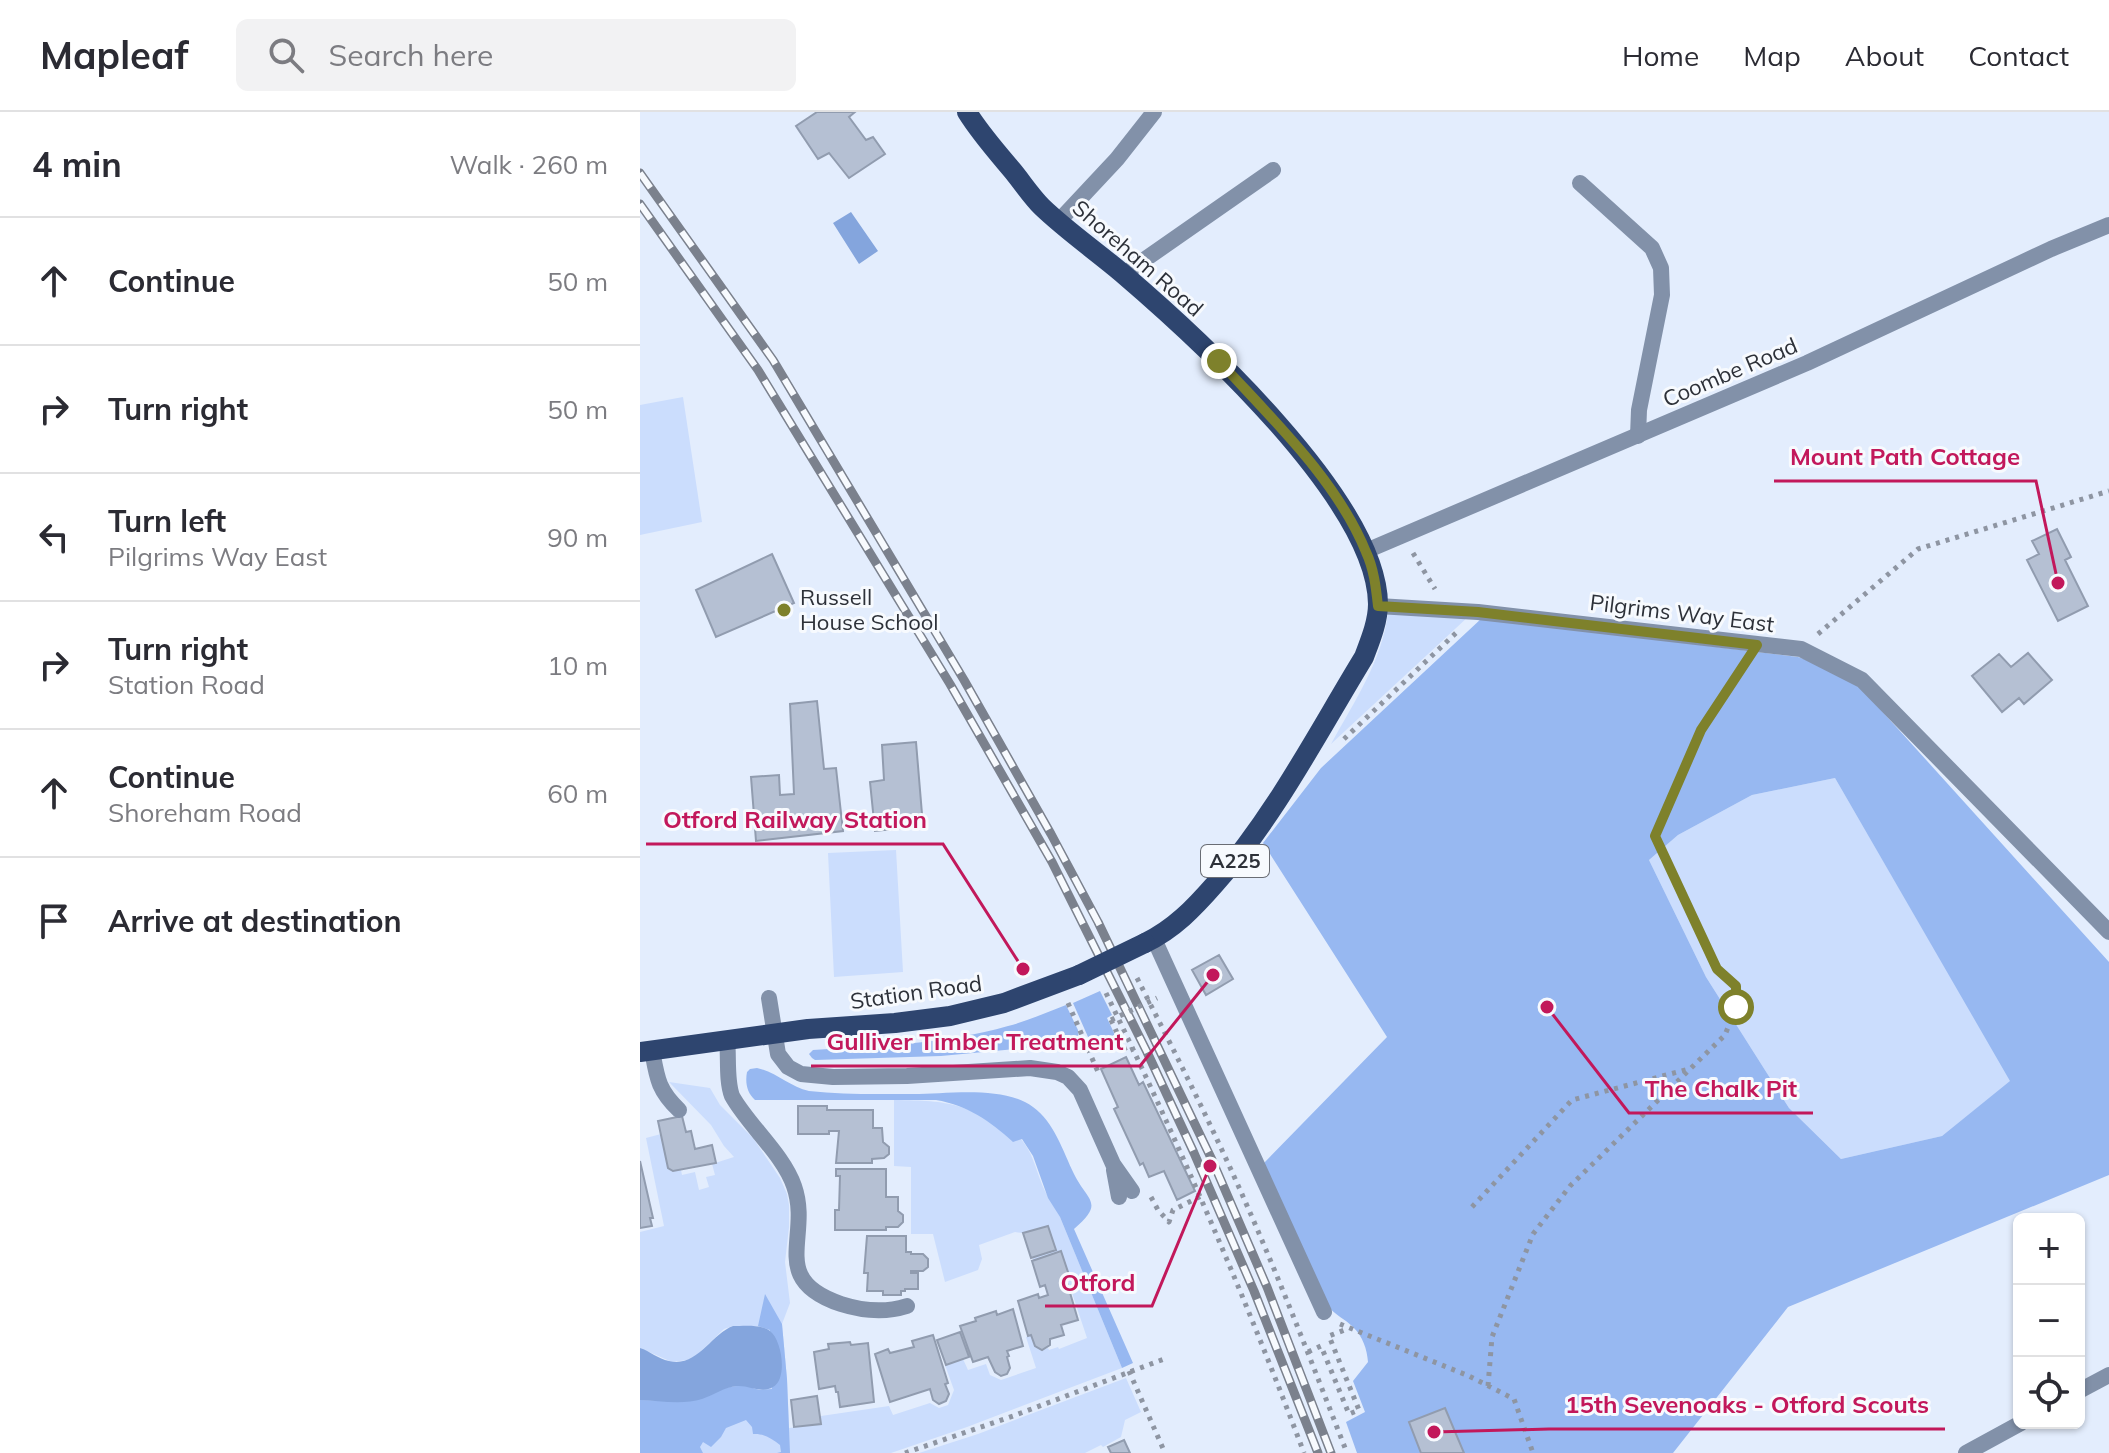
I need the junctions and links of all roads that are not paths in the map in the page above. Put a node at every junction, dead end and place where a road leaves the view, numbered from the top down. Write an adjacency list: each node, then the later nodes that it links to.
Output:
1 (967, 112): 5 (main road, Shoreham Road / A225)
2 (1154, 112): 5 (street)
3 (1273, 170): 7 (street)
4 (1580, 183): 8 (street)
5 (1059, 221): 7 (main road, Shoreham Road / A225)
6 (2109, 225): 8 (street, Coombe Road)
7 (1124, 274): 9 (main road, Shoreham Road / A225)
8 (1638, 436): 9 (street, Coombe Road)
9 (1366, 551): 10 (main road, Station Road / A225)
10 (1378, 606): 11 (street, Pilgrims Way East); 12 (main road, Station Road / A225)
11 (2109, 932)
12 (1150, 941): 14 (main road, Station Road / A225, bridge); 20 (street)
13 (769, 998): 14 (street)
14 (774, 1033): 15 (main road, Station Road / A225); 18 (street)
15 (727, 1039): 16 (main road, Station Road / A225); 19 (street)
16 (646, 1051): 17 (street)
17 (679, 1110)
18 (1132, 1191)
19 (907, 1306)
20 (1324, 1312)
21 (2109, 1375): 22 (street)
22 (2085, 1388)
23 (2013, 1427): 24 (street)
24 (1966, 1453)

